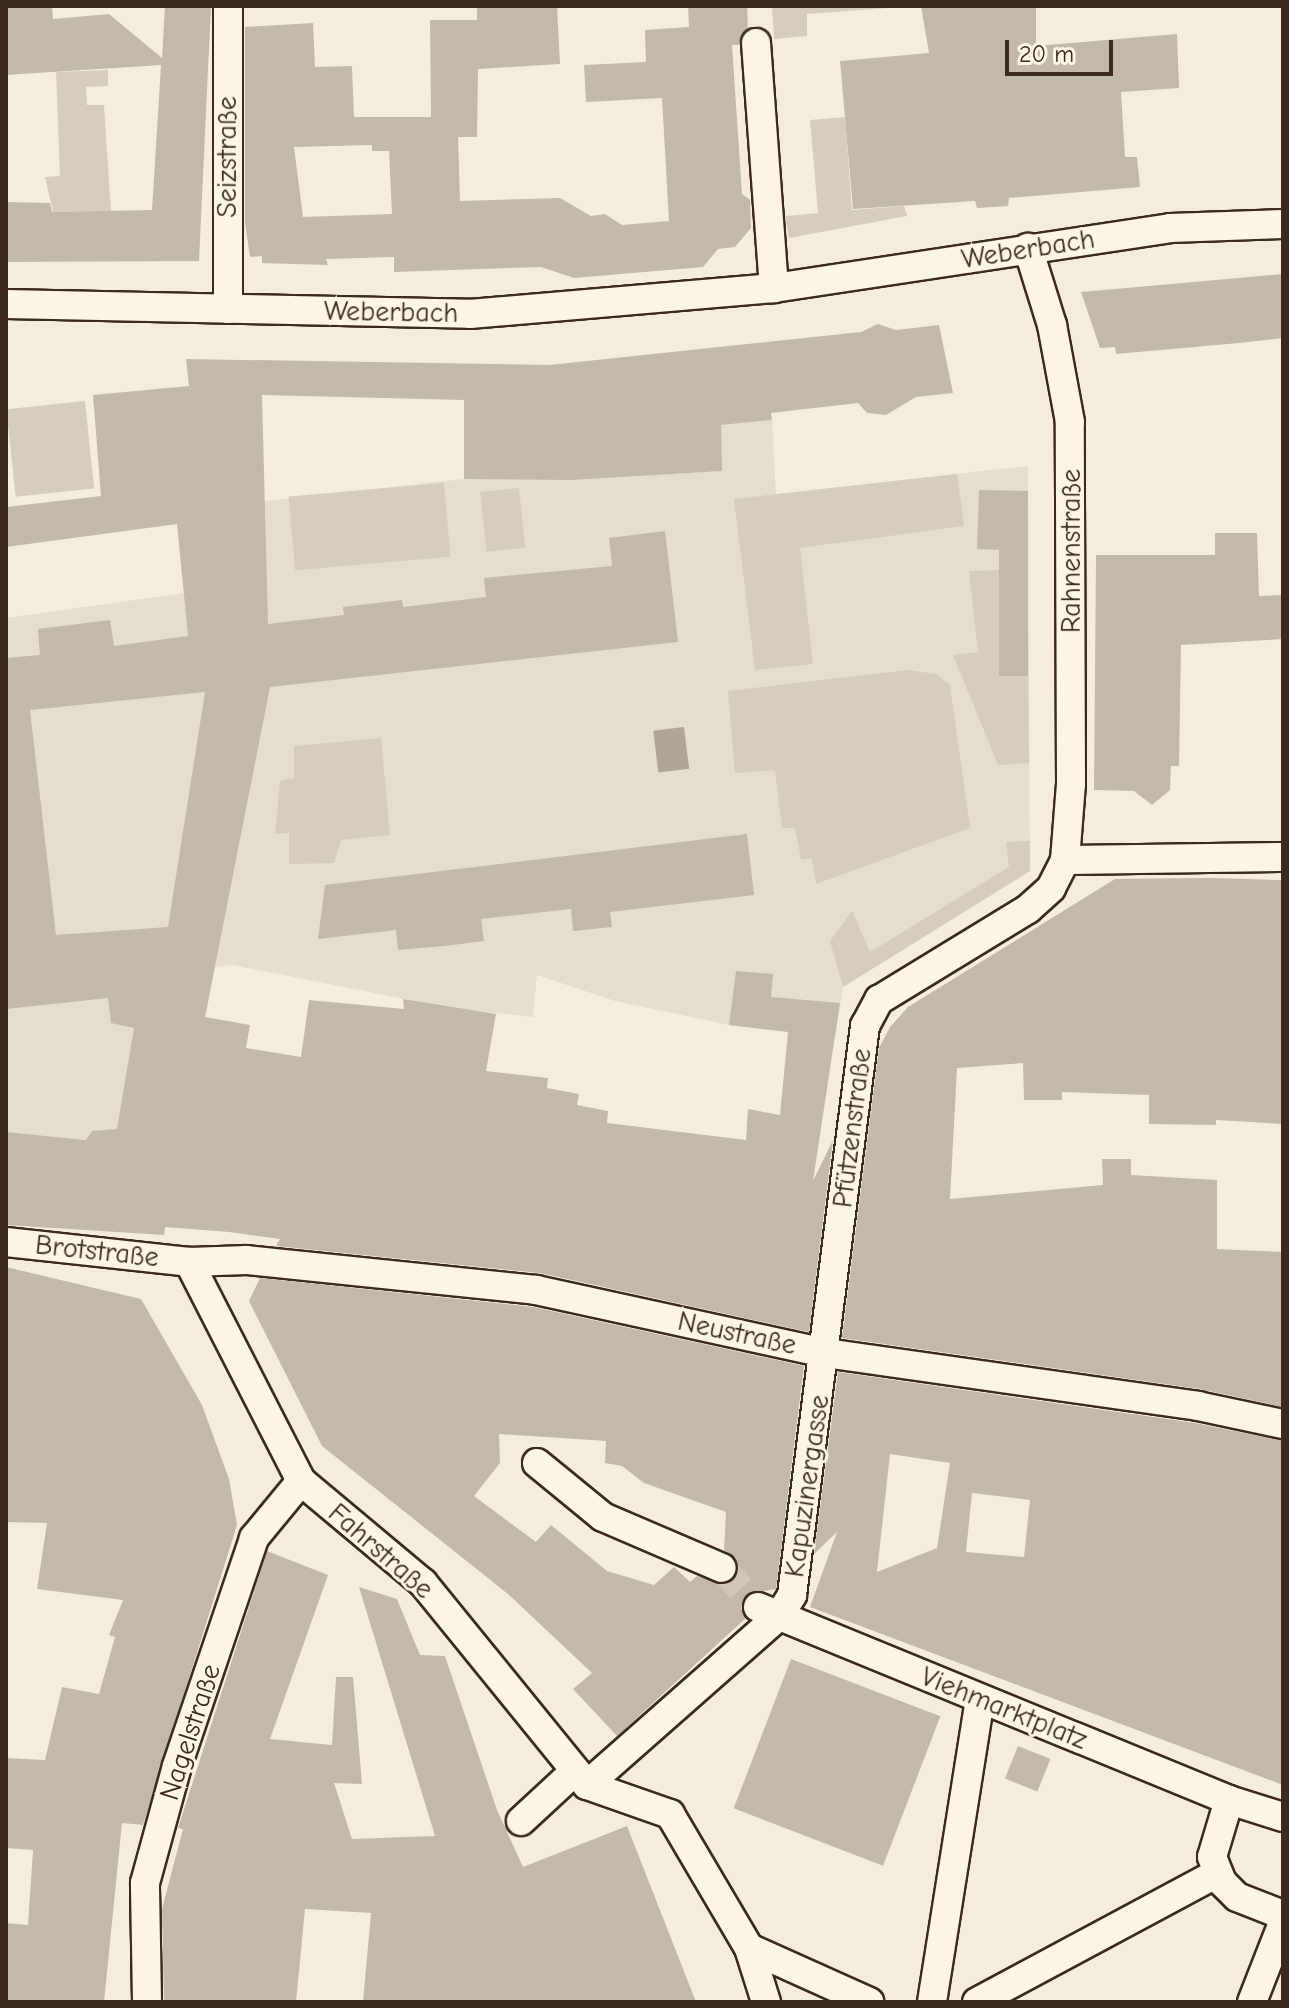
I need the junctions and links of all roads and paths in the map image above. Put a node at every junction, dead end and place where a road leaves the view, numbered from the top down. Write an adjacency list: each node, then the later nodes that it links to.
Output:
1 (228, 6): 7 (street, Seizstraße)
2 (756, 43): 5 (street)
3 (1283, 224): 4 (street, Weberbach)
4 (1028, 248): 5 (street, Weberbach); 9 (street, Rahnenstraße)
5 (774, 288): 7 (street, Weberbach)
6 (6, 304): 7 (street, Weberbach)
7 (228, 309)
8 (1283, 857): 9 (street)
9 (1065, 860): 12 (street, Pfützenstraße)
10 (6, 1242): 11 (street, Brotstraße)
11 (189, 1262): 12 (street, Neustraße); 15 (street, Fahrstraße)
12 (826, 1353): 13 (street, Neustraße); 17 (street, Kapuzinergasse)
13 (1283, 1424)
14 (537, 1463): 16 (street)
15 (301, 1481): 19 (street, Fahrstraße); 27 (street, Nagelstraße)
16 (722, 1568)
17 (769, 1611): 18 (street, Viehmarktplatz); 19 (street)
18 (980, 1699): 20 (street, Viehmarktplatz); 30 (street)
19 (581, 1778): 22 (street); 26 (street)
20 (1229, 1800): 21 (street, Viehmarktplatz); 23 (street)
21 (1283, 1817)
22 (521, 1821)
23 (1218, 1873): 24 (street); 31 (street)
24 (1283, 1915)
25 (1283, 1923): 32 (street)
26 (749, 1948): 28 (street); 29 (street)
27 (147, 2002)
28 (766, 2002)
29 (869, 2002)
30 (932, 2002)
31 (977, 2002)
32 (1252, 2002)

